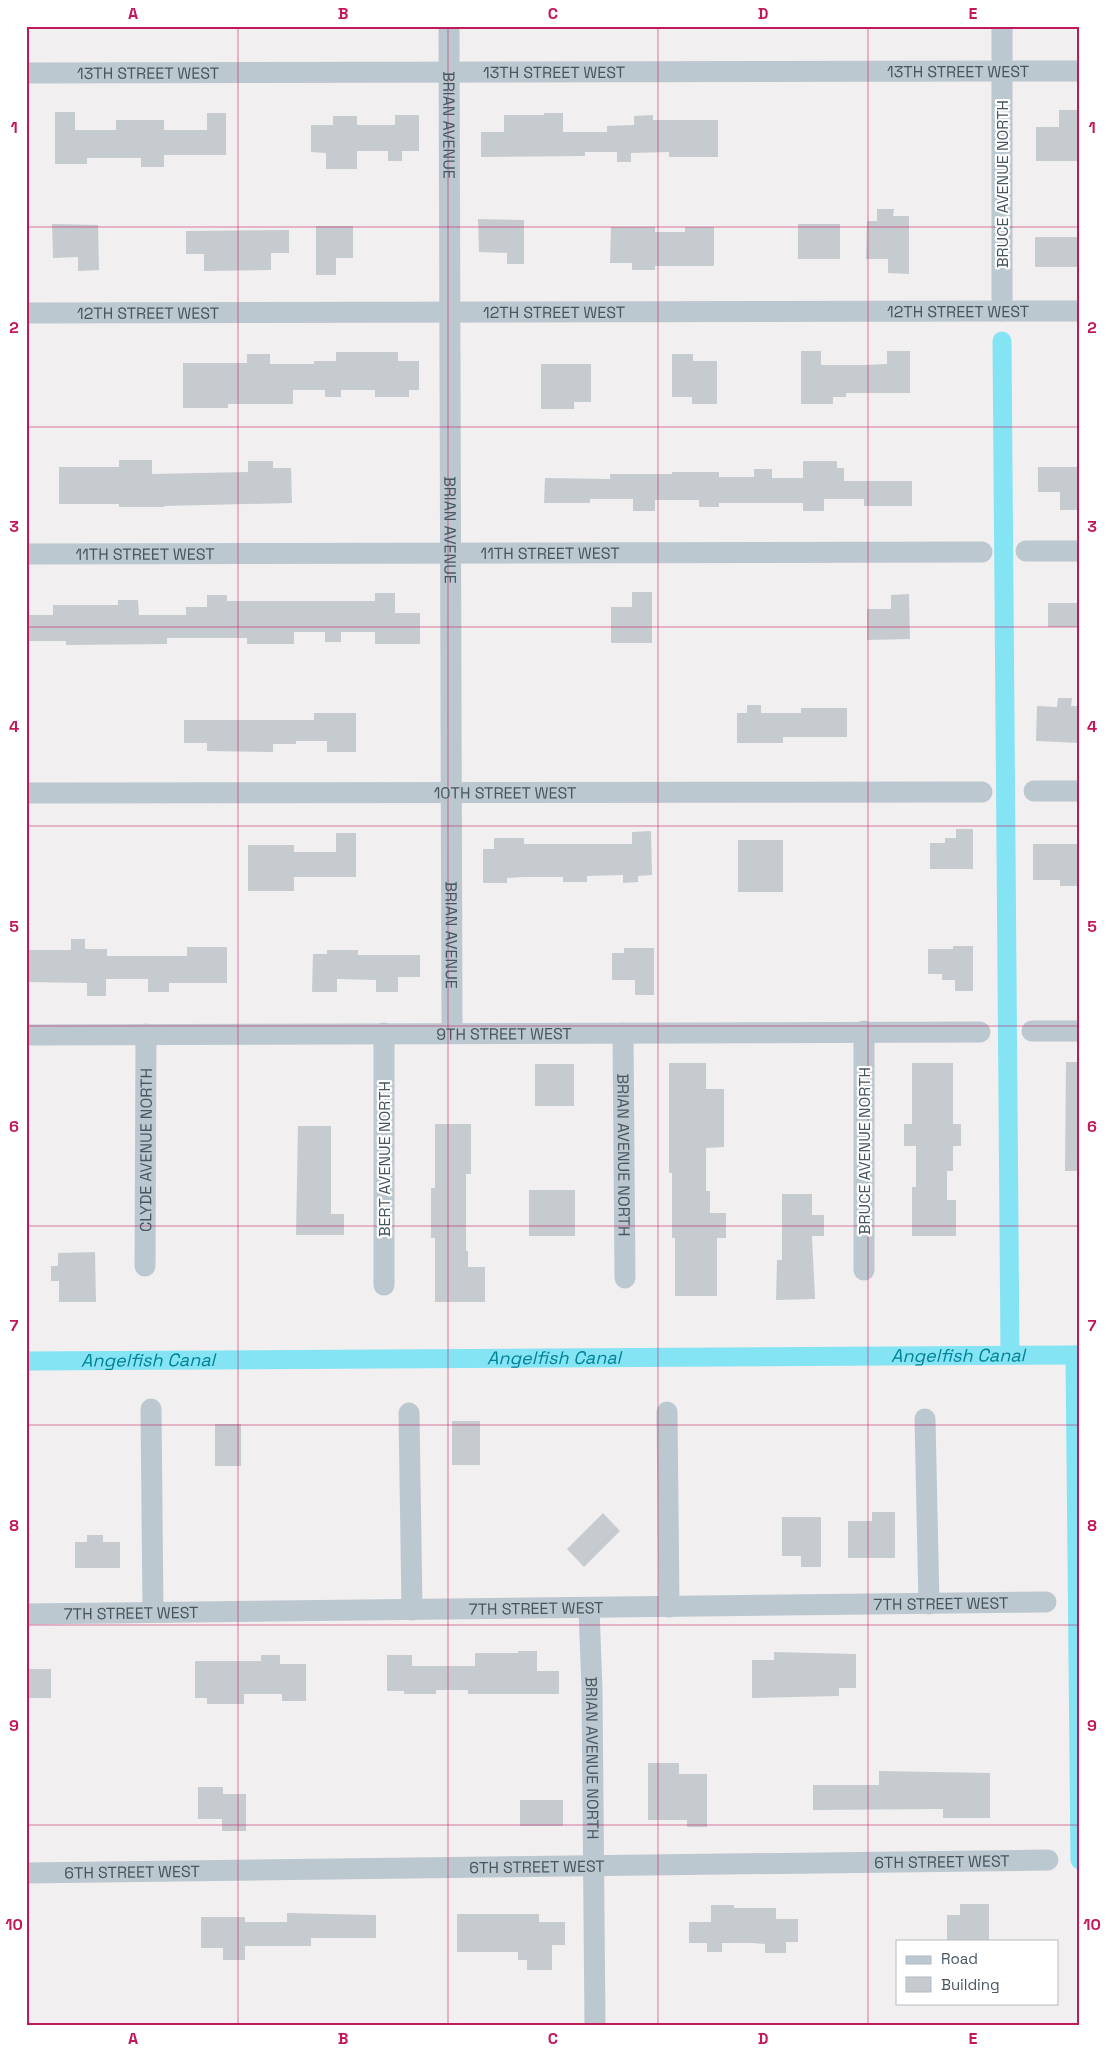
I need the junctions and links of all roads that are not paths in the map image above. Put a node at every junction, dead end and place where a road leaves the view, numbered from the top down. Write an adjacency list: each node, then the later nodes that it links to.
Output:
1 (449, 26): 5 (street, BRIAN AVENUE)
2 (1002, 26): 3 (street, BRUCE AVENUE NORTH)
3 (1002, 71): 4 (street, 13TH STREET WEST); 5 (street, 13TH STREET WEST); 7 (street, BRUCE AVENUE NORTH)
4 (1080, 71)
5 (449, 72): 6 (street, 13TH STREET WEST); 9 (street, BRIAN AVENUE)
6 (26, 73)
7 (1002, 311): 8 (street, 12TH STREET WEST); 9 (street, 12TH STREET WEST)
8 (1080, 311)
9 (449, 312): 10 (street, 12TH STREET WEST); 14 (street, BRIAN AVENUE)
10 (26, 313)
11 (1026, 551): 12 (street)
12 (1080, 551)
13 (982, 552): 14 (street, 11TH STREET WEST)
14 (451, 553): 15 (street, 11TH STREET WEST); 20 (street, BRIAN AVENUE)
15 (26, 554)
16 (1080, 790): 17 (street)
17 (1034, 791)
18 (982, 792): 20 (street, 10TH STREET WEST)
19 (26, 793): 20 (street, 10TH STREET WEST)
20 (451, 793): 26 (street, BRIAN AVENUE)
21 (864, 1031): 24 (street, 9TH STREET WEST); 27 (street, 9TH STREET WEST); 31 (street, BRUCE AVENUE NORTH)
22 (1032, 1031): 23 (street)
23 (1080, 1031)
24 (980, 1032)
25 (384, 1033): 26 (street, 9TH STREET WEST); 28 (street, 9TH STREET WEST); 33 (street, BERT AVENUE NORTH)
26 (452, 1033): 27 (street, 9TH STREET WEST)
27 (623, 1033): 32 (street, BRIAN AVENUE NORTH)
28 (146, 1034): 29 (street, 9TH STREET WEST); 30 (street, CLYDE AVENUE NORTH)
29 (26, 1035)
30 (145, 1266)
31 (864, 1270)
32 (626, 1278)
33 (384, 1285)
34 (151, 1409): 43 (street)
35 (667, 1412): 40 (street)
36 (410, 1413): 42 (street)
37 (925, 1419): 39 (street)
38 (1046, 1602): 39 (street, 7TH STREET WEST)
39 (929, 1604): 40 (street, 7TH STREET WEST)
40 (669, 1607): 41 (street, 7TH STREET WEST)
41 (589, 1609): 42 (street, 7TH STREET WEST); 46 (street, BRIAN AVENUE NORTH)
42 (412, 1610): 43 (street, 7TH STREET WEST)
43 (154, 1612): 44 (street, 7TH STREET WEST)
44 (26, 1614)
45 (1048, 1860): 46 (street, 6TH STREET WEST)
46 (593, 1866): 47 (street, 6TH STREET WEST); 48 (street, BRIAN AVENUE NORTH)
47 (26, 1873)
48 (595, 2026)

